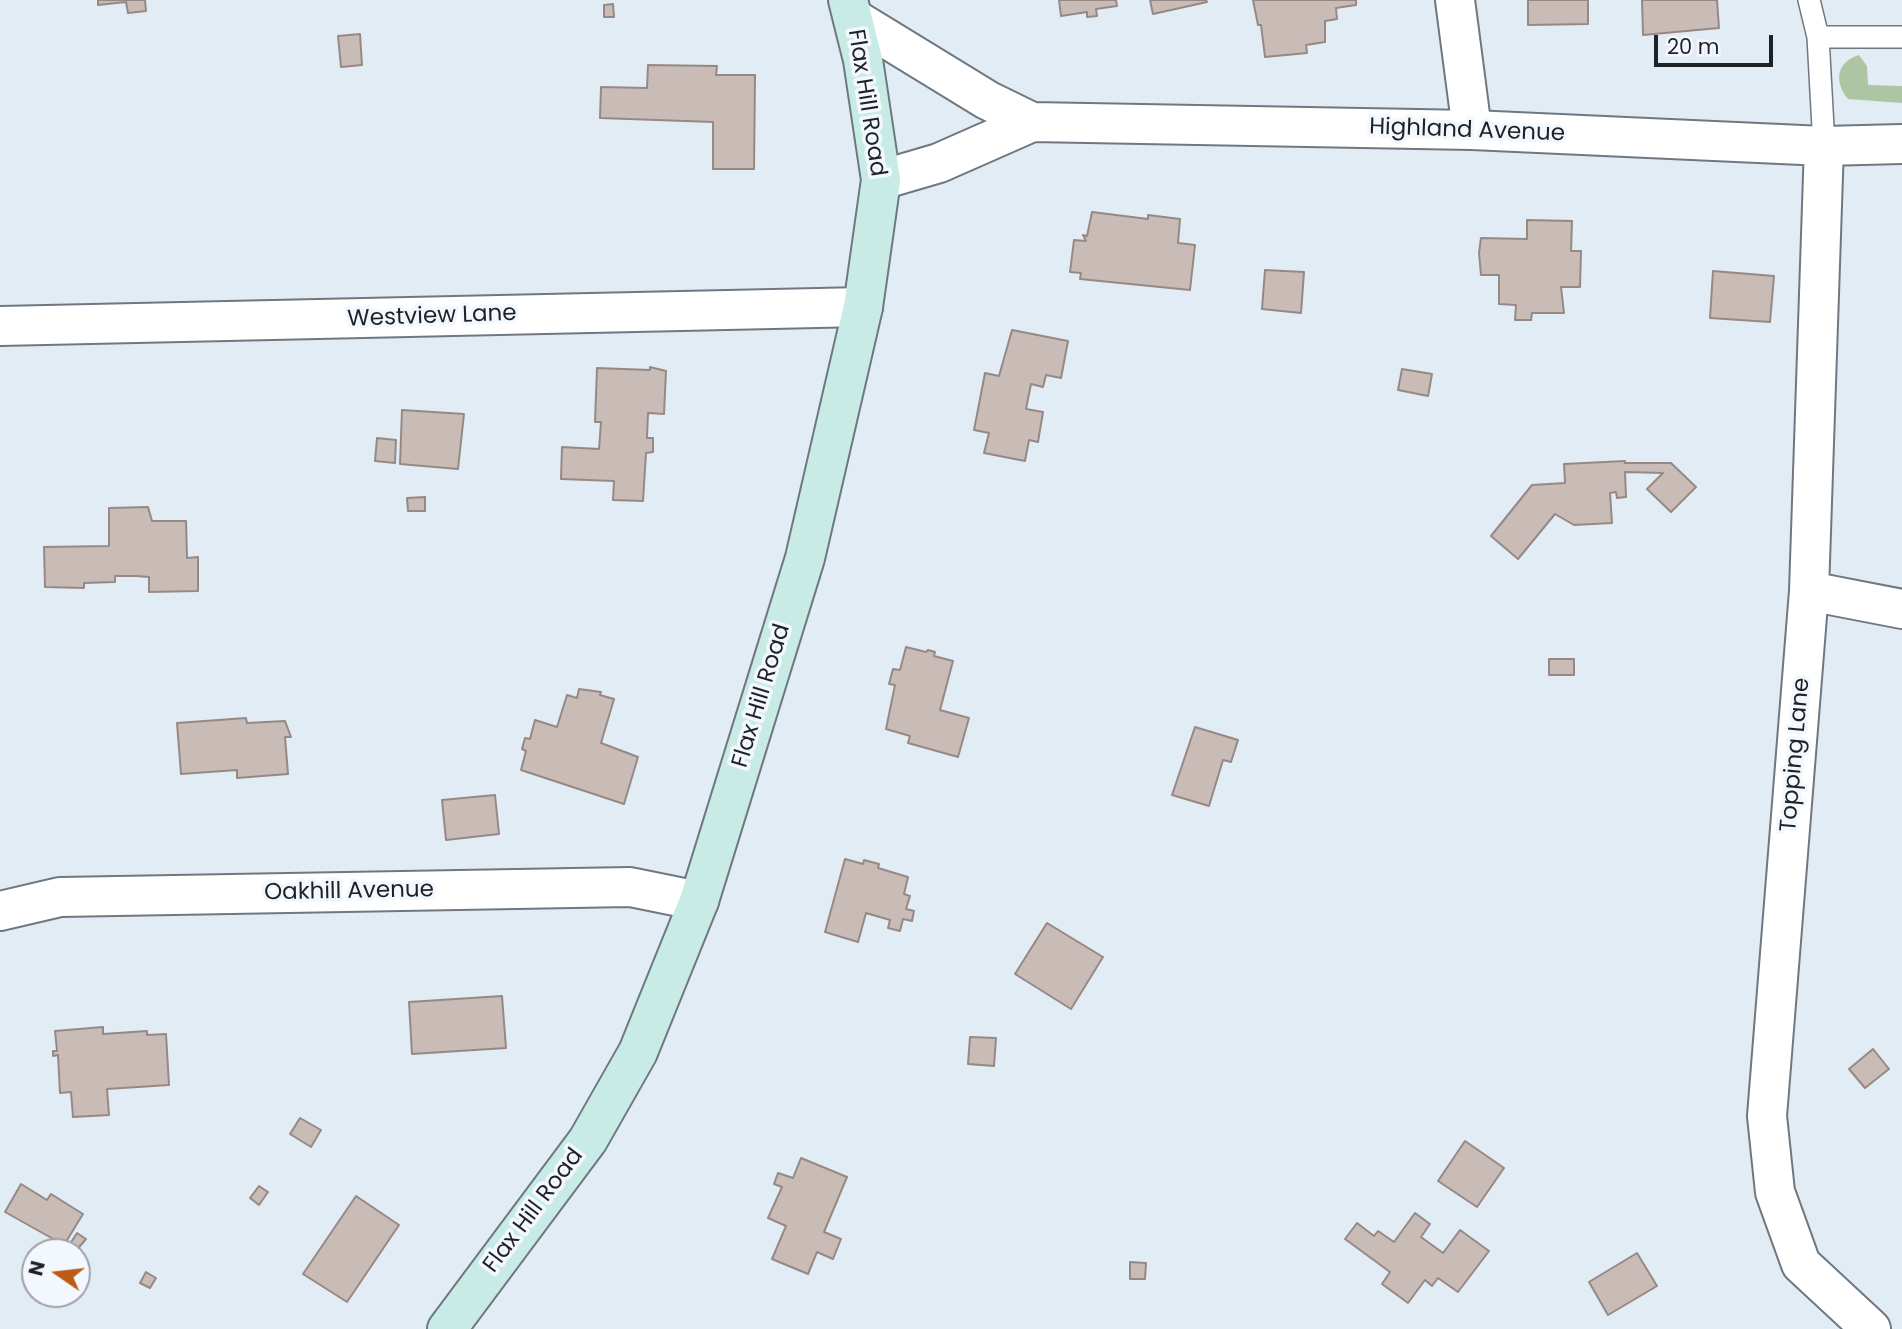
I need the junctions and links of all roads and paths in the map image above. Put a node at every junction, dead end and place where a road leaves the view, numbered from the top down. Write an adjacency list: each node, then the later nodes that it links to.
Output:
1 (1455, 0): 7 (street)
2 (1809, 0): 4 (lane)
3 (850, 9): 6 (street, Highland Avenue); 10 (main road, Flax Hill Road)
4 (1818, 37): 5 (lane); 9 (lane)
5 (1902, 37)
6 (1032, 122): 7 (street, Highland Avenue); 10 (street, Highland Avenue)
7 (1472, 130): 9 (street, Highland Avenue)
8 (1902, 144): 9 (street, Highland Avenue)
9 (1824, 146): 13 (street, Topping Lane)
10 (881, 180): 11 (main road, Flax Hill Road)
11 (863, 307): 12 (street, Westview Lane); 15 (main road, Flax Hill Road)
12 (0, 326)
13 (1809, 591): 14 (street); 18 (street, Topping Lane)
14 (1902, 609)
15 (699, 901): 16 (street, Oakhill Avenue); 17 (main road, Flax Hill Road)
16 (0, 911)
17 (447, 1329)
18 (1871, 1329)

